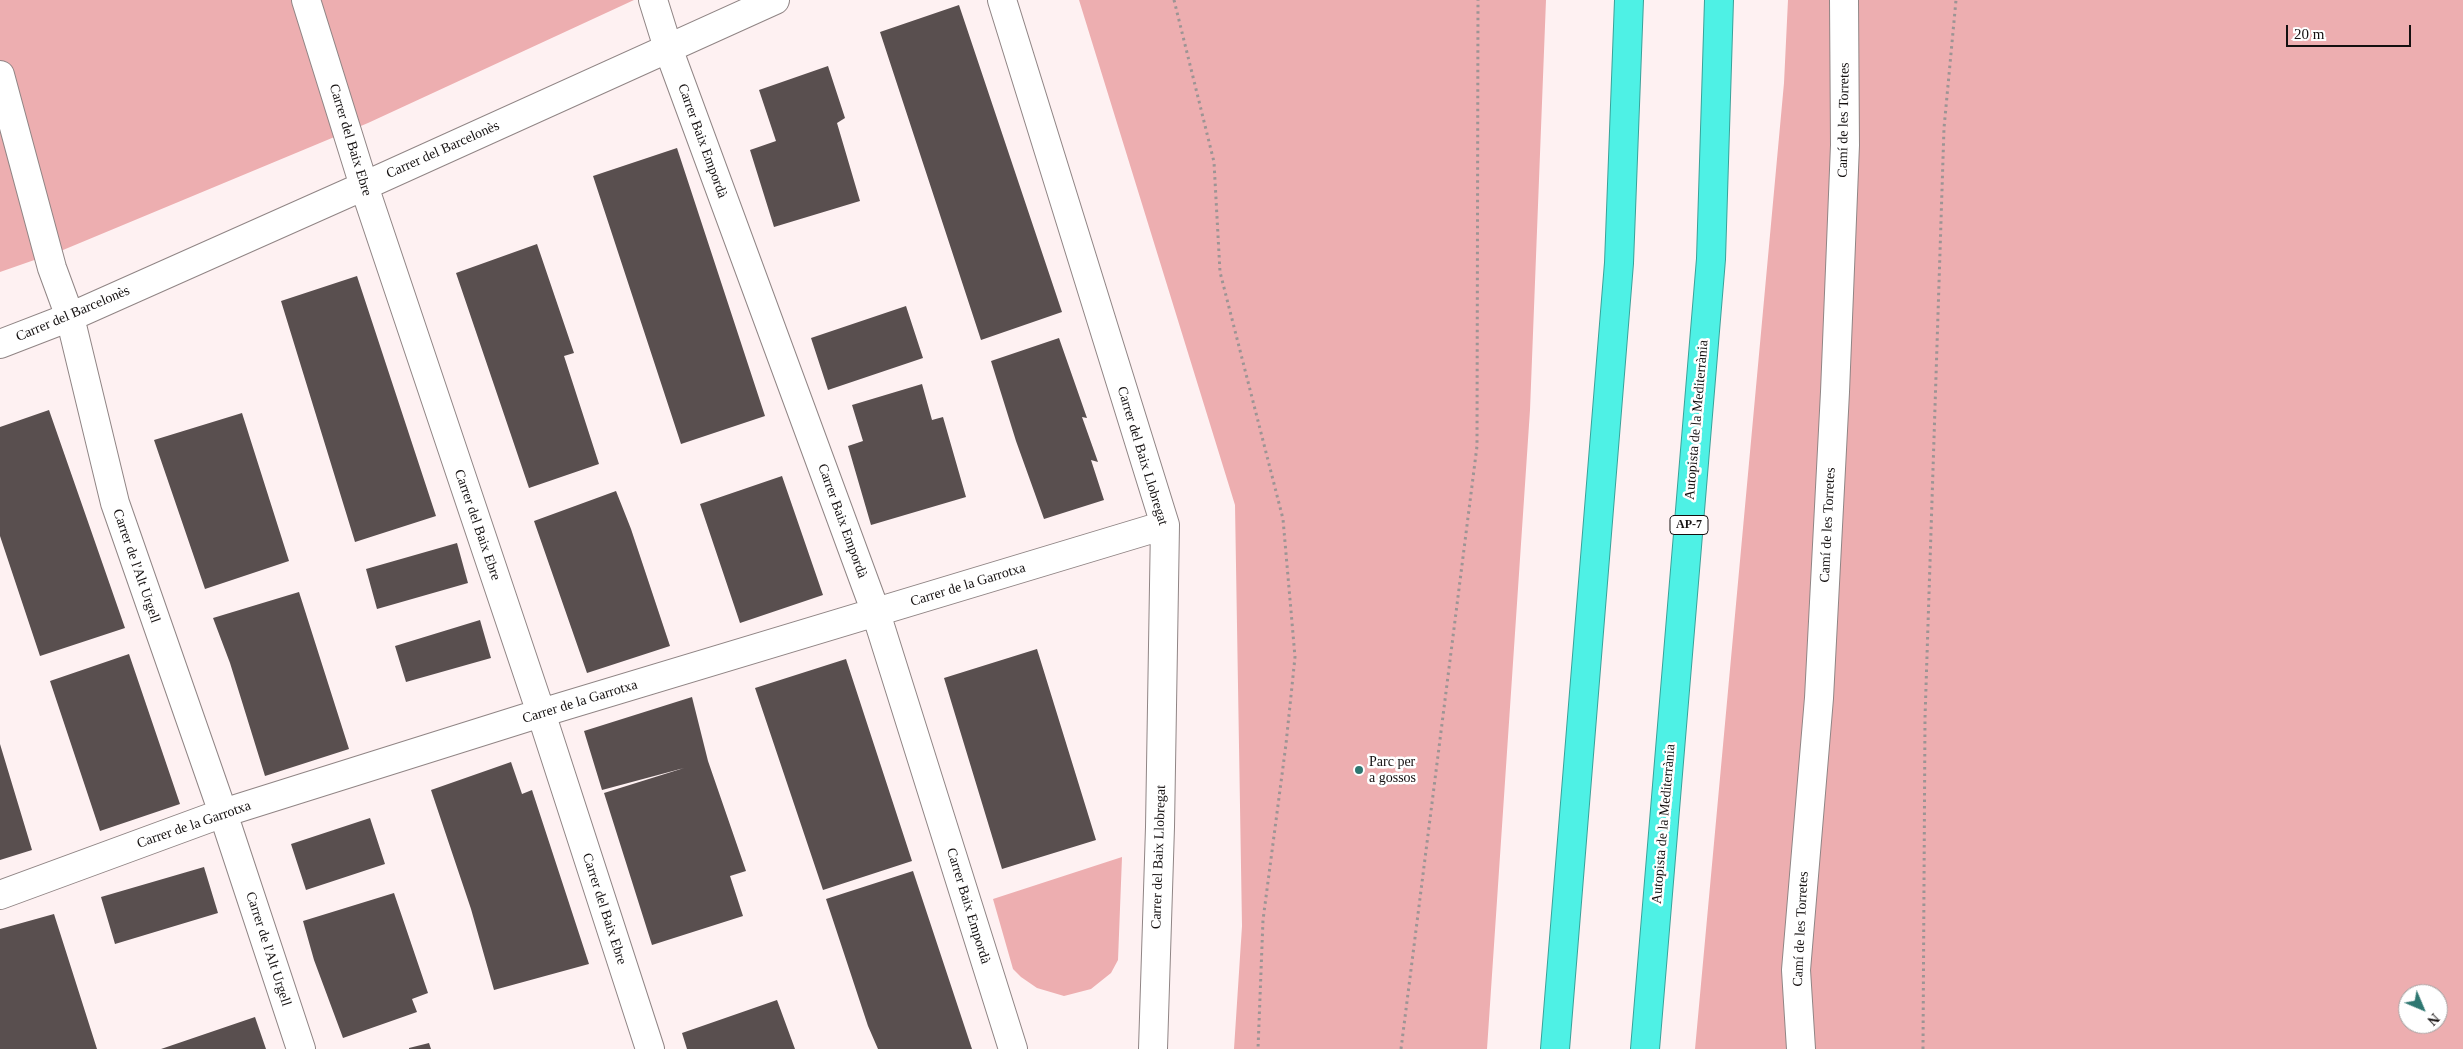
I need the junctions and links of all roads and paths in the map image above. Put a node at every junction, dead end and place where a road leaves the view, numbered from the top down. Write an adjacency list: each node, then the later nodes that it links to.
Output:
1 (306, 0): 13 (street, Carrer del Baix Ebre)
2 (653, 0): 11 (street, Carrer Baix Empordà)
3 (775, 0): 11 (street, Carrer del Barcelonès)
4 (1002, 0): 16 (street, Carrer del Baix Llobregat)
5 (1174, 0): 25 (path)
6 (1478, 0): 26 (path)
7 (1629, 0): 27 (highway)
8 (1719, 0): 28 (highway, Autopista de la Mediterrània / AP-7)
9 (1844, 0): 29 (street, Camí de les Torretes)
10 (1956, 0): 30 (path)
11 (668, 48): 13 (street, Carrer del Barcelonès); 17 (street, Carrer Baix Empordà)
12 (0, 75): 14 (street, Carrer de l'Alt Urgell)
13 (364, 186): 14 (street, Carrer del Barcelonès); 18 (street, Carrer del Baix Ebre)
14 (70, 316): 15 (street, Carrer del Barcelonès); 19 (street, Carrer de l'Alt Urgell)
15 (0, 344)
16 (1165, 525): 17 (street, Carrer de la Garrotxa); 24 (street, Carrer del Baix Llobregat)
17 (876, 613): 18 (street, Carrer de la Garrotxa); 23 (street, Carrer Baix Empordà)
18 (540, 713): 19 (street, Carrer de la Garrotxa); 22 (street, Carrer del Baix Ebre)
19 (223, 813): 20 (street, Carrer de la Garrotxa); 21 (street, Carrer de l'Alt Urgell)
20 (0, 895)
21 (301, 1049)
22 (650, 1049)
23 (1013, 1049)
24 (1153, 1049)
25 (1258, 1049)
26 (1401, 1049)
27 (1555, 1049)
28 (1645, 1049)
29 (1801, 1049)
30 (1923, 1049)

